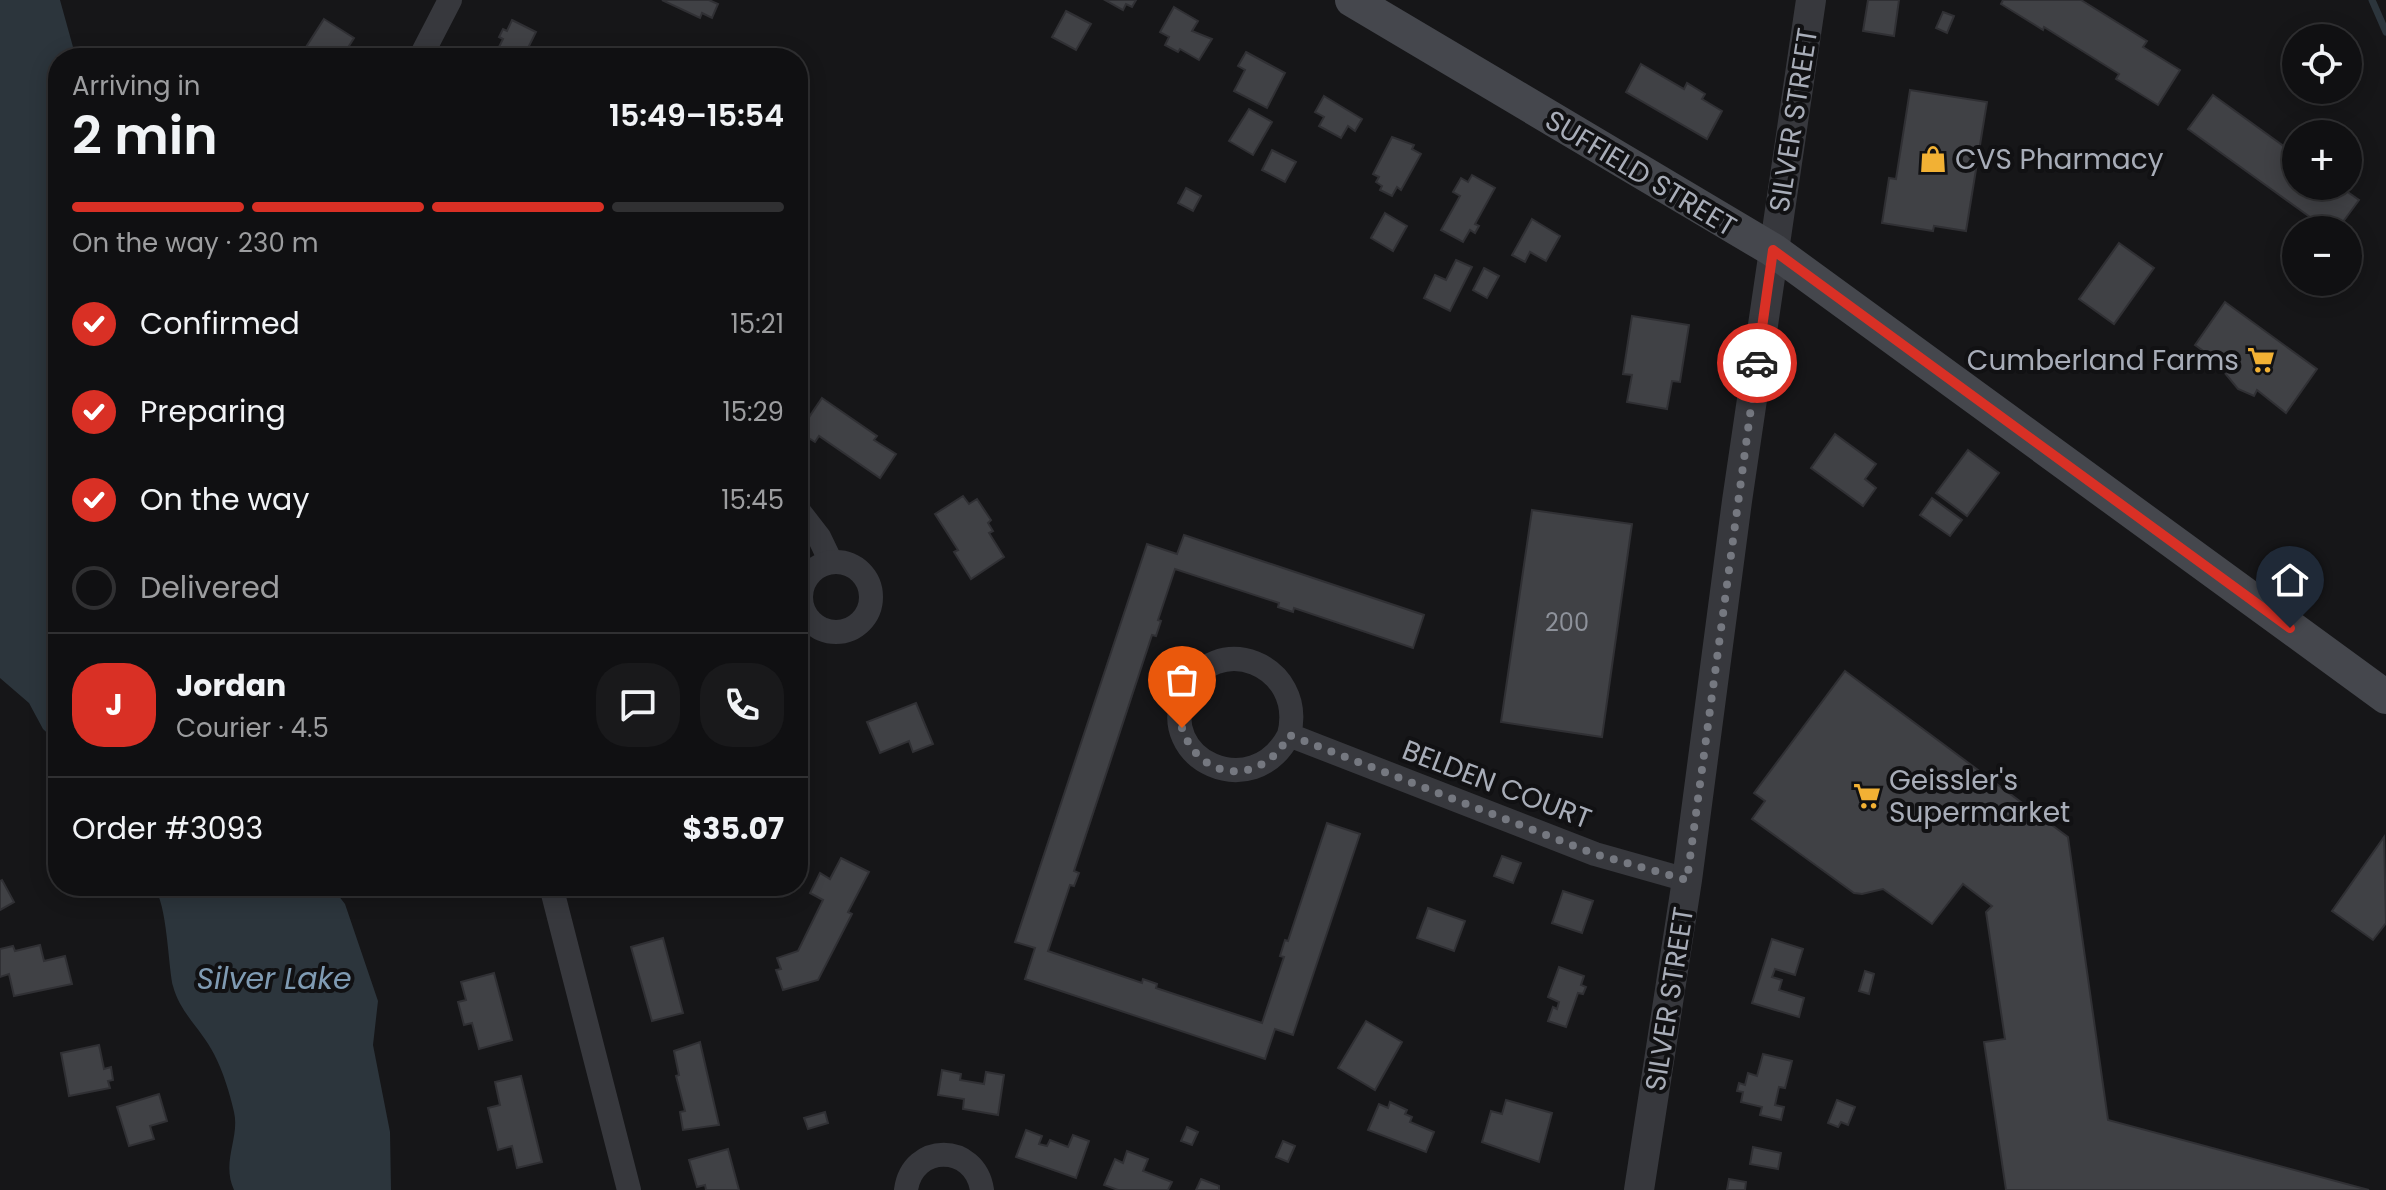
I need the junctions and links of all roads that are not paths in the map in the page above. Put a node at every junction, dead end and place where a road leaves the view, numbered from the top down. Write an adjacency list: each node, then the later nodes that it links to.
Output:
1 (450, 0): 4 (street)
2 (1352, 0): 5 (main road, SUFFIELD STREET)
3 (1811, 0): 5 (street, SILVER STREET)
4 (425, 48)
5 (1773, 250): 8 (main road, SUFFIELD STREET); 10 (street, SILVER STREET)
6 (808, 523): 7 (street)
7 (831, 562)
8 (2386, 697)
9 (1289, 735): 9 (street); 10 (street, BELDEN COURT)
10 (1687, 880): 15 (street, SILVER STREET)
11 (554, 896): 12 (street)
12 (629, 1190)
13 (906, 1190): 14 (street)
14 (982, 1190)
15 (1639, 1190)

